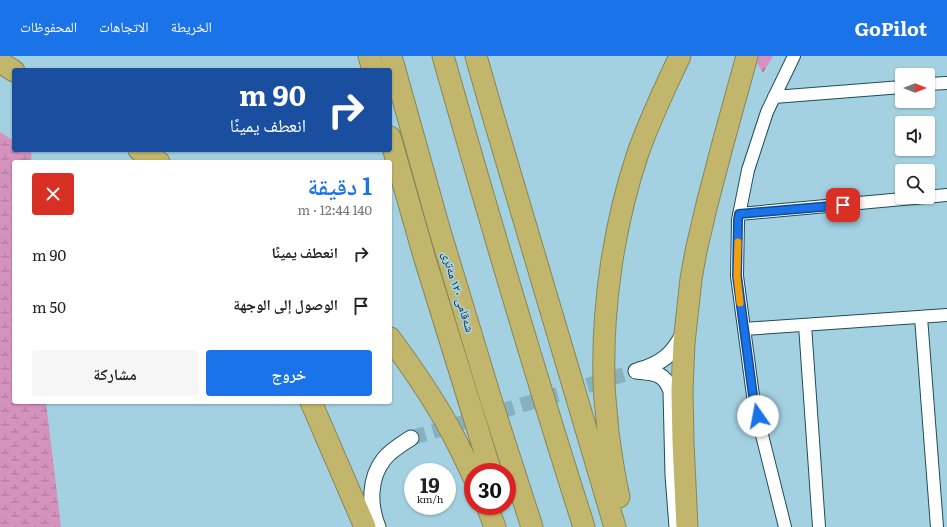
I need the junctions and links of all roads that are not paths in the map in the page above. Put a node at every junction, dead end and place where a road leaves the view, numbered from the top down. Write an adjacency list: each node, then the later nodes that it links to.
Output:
1 (369, 56): 9 (highway)
2 (391, 56): 38 (highway, شەقامی ١٢٠ مەتری)
3 (443, 56): 39 (highway)
4 (476, 56): 40 (highway)
5 (680, 56): 41 (highway)
6 (747, 56): 25 (highway)
7 (794, 56): 14 (street)
8 (0, 62): 10 (highway)
9 (372, 68)
10 (12, 70)
11 (947, 83): 12 (street)
12 (935, 84)
13 (895, 87): 14 (street)
14 (774, 97): 21 (street)
15 (392, 144): 31 (highway)
16 (138, 152): 18 (highway)
17 (142, 152): 19 (highway)
18 (148, 160)
19 (156, 160)
20 (947, 195): 21 (street)
21 (739, 214): 26 (street)
22 (947, 315): 23 (street)
23 (921, 317): 24 (street); 46 (street)
24 (805, 325): 26 (street); 45 (street)
25 (685, 330): 42 (street); 43 (highway)
26 (744, 330): 44 (street)
27 (392, 341): 30 (highway)
28 (312, 404): 34 (highway)
29 (411, 438): 35 (street)
30 (467, 463)
31 (487, 463)
32 (490, 515): 36 (highway)
33 (504, 515): 37 (highway)
34 (365, 527)
35 (378, 527)
36 (495, 527)
37 (508, 527)
38 (532, 527)
39 (584, 527)
40 (615, 527)
41 (627, 527)
42 (677, 527)
43 (687, 527)
44 (785, 527)
45 (819, 527)
46 (937, 527)

